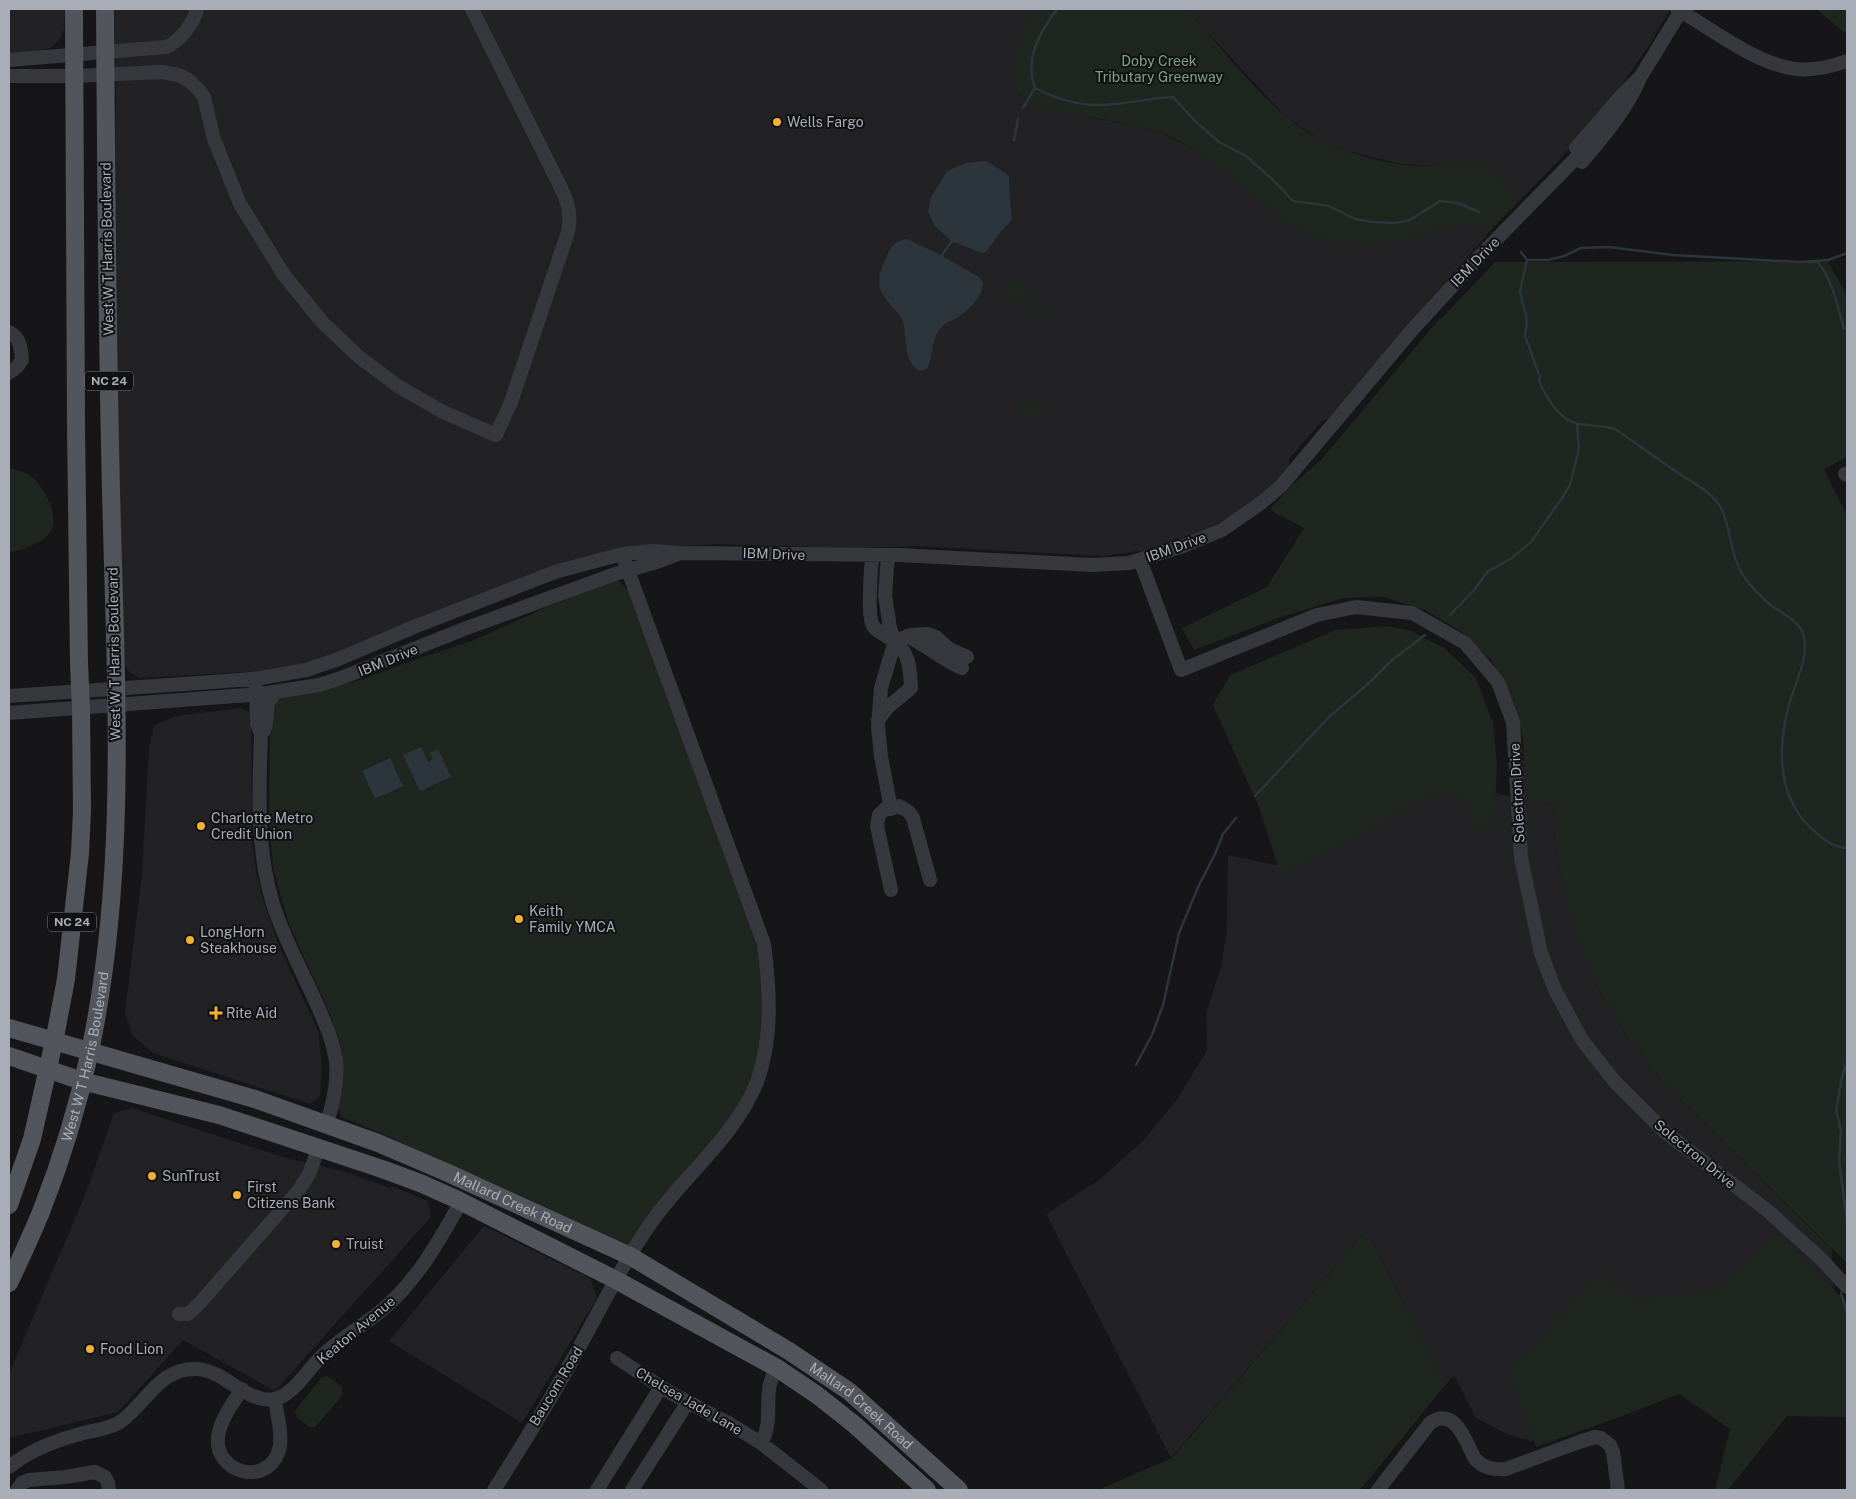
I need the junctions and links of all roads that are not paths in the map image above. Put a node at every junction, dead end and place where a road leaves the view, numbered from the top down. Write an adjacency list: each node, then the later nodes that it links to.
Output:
1 (74, 9): 7 (main road, NC 24)
2 (105, 9): 6 (main road, West W T Harris Boulevard / NC 24)
3 (197, 9): 6 (street)
4 (472, 9): 10 (street)
5 (1680, 10): 9 (street); 13 (street, IBM Drive)
6 (105, 52): 7 (street); 10 (main road, West W T Harris Boulevard / NC 24)
7 (74, 55): 8 (street); 12 (main road, NC 24)
8 (9, 60)
9 (1847, 62)
10 (105, 75): 12 (street); 29 (main road, West W T Harris Boulevard / NC 24)
11 (9, 76): 12 (street)
12 (74, 76): 30 (main road, NC 24)
13 (1641, 76): 14 (street, IBM Drive); 14 (street, IBM Drive)
14 (1530, 206): 21 (street, IBM Drive)
15 (9, 332): 16 (street)
16 (9, 373)
17 (681, 553): 18 (street, IBM Drive); 19 (street, IBM Drive); 22 (street, IBM Drive)
18 (622, 554): 22 (street, Baucom Road); 25 (street, IBM Drive)
19 (872, 556): 20 (street, IBM Drive); 23 (street)
20 (888, 556): 21 (street, IBM Drive); 23 (street)
21 (1140, 560): 51 (street, Solectron Drive)
22 (627, 571): 26 (street, IBM Drive); 48 (street, Baucom Road)
23 (901, 639): 24 (street); 32 (street); 32 (street)
24 (964, 662)
25 (255, 678): 27 (street); 29 (street, IBM Drive)
26 (277, 692): 27 (street, IBM Drive); 33 (street)
27 (256, 695): 29 (street, IBM Drive); 33 (street)
28 (9, 696): 30 (street)
29 (116, 697): 30 (street, IBM Drive); 39 (main road, West W T Harris Boulevard / NC 24)
30 (81, 699): 31 (street); 38 (main road, NC 24)
31 (9, 713)
32 (878, 720): 34 (street)
33 (261, 734): 43 (street)
34 (891, 809): 35 (street); 36 (street)
35 (930, 880)
36 (891, 890)
37 (9, 1028): 38 (main road, Mallard Creek Road)
38 (54, 1041): 39 (main road, Mallard Creek Road); 41 (main road, NC 24)
39 (90, 1051): 42 (main road, West W T Harris Boulevard / NC 24); 43 (main road, Mallard Creek Road)
40 (9, 1056): 41 (main road, Mallard Creek Road)
41 (47, 1070): 42 (main road, Mallard Creek Road); 47 (main road, NC 24)
42 (82, 1081): 44 (main road, Mallard Creek Road); 50 (main road, West W T Harris Boulevard / NC 24)
43 (326, 1125): 45 (main road, Mallard Creek Road)
44 (319, 1147): 45 (main road); 46 (main road, Mallard Creek Road); 52 (street)
45 (459, 1178): 48 (main road, Mallard Creek Road)
46 (461, 1202): 49 (main road, Mallard Creek Road); 57 (street, Keaton Avenue)
47 (9, 1205)
48 (630, 1256): 49 (street, Baucom Road); 68 (main road, Mallard Creek Road)
49 (616, 1280): 54 (main road, Mallard Creek Road); 63 (street, Baucom Road)
50 (9, 1283)
51 (1847, 1286)
52 (179, 1314)
53 (617, 1358): 55 (street, Chelsea Jade Lane)
54 (778, 1368): 59 (street); 67 (main road, Mallard Creek Road)
55 (661, 1387): 58 (street, Chelsea Jade Lane); 64 (street)
56 (242, 1388): 57 (street); 57 (street); 60 (street)
57 (275, 1400)
58 (688, 1402): 59 (street, Chelsea Jade Lane); 65 (street)
59 (762, 1443): 66 (street, Chelsea Jade Lane)
60 (9, 1467)
61 (17, 1490): 62 (street)
62 (109, 1490)
63 (494, 1490)
64 (597, 1490)
65 (632, 1490)
66 (821, 1490)
67 (927, 1490)
68 (959, 1490)
69 (1378, 1490): 70 (street)
70 (1618, 1490)

